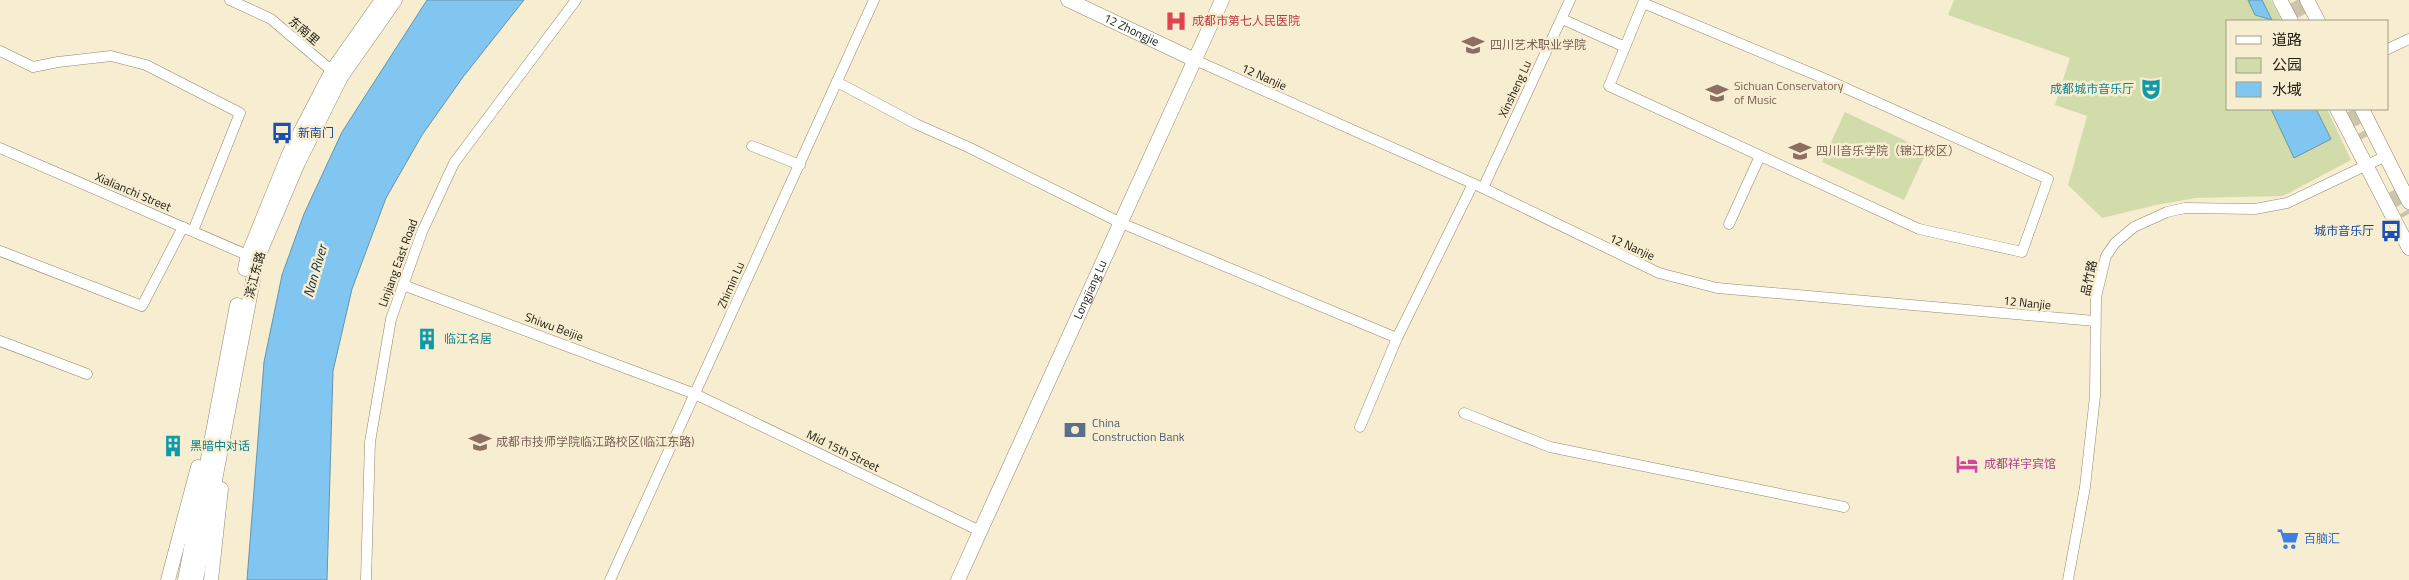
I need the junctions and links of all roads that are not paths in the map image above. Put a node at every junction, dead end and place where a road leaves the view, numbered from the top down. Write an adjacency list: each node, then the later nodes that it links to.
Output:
1 (230, 0): 19 (street, 东南里)
2 (382, 0): 19 (main road, 滨江东路)
3 (395, 0): 36 (main road, 滨江东路)
4 (576, 0): 37 (street, Linjiang East Road)
5 (874, 0): 20 (street, Zhimin Lu)
6 (1068, 0): 18 (main road, 12 Zhongjie)
7 (1222, 0): 18 (main road, Longjiang Lu)
8 (1570, 0): 11 (street, Xinsheng Lu)
9 (2280, 0): 12 (main road)
10 (2307, 0): 13 (main road)
11 (1562, 19): 15 (street); 29 (street, Xinsheng Lu)
12 (2290, 20)
13 (2317, 20)
14 (2409, 39): 16 (street)
15 (1625, 47): 25 (street); 25 (street)
16 (2389, 49)
17 (0, 51): 33 (street)
18 (1195, 60): 29 (street, 12 Nanjie); 31 (main road, Longjiang Lu)
19 (332, 72): 36 (main road, 滨江东路)
20 (837, 82): 27 (street, Zhimin Lu); 31 (street)
21 (2338, 110): 28 (main road)
22 (2363, 110): 26 (main road)
23 (752, 146): 27 (street)
24 (0, 148): 33 (street, Xialianchi Street)
25 (1760, 156): 32 (street)
26 (2386, 156): 28 (street, 品竹路); 30 (main road)
27 (800, 165): 43 (street, Zhimin Lu)
28 (2367, 165): 34 (main road); 38 (street, 品竹路)
29 (1478, 186): 38 (street, 12 Nanjie); 39 (street, Xinsheng Lu)
30 (2409, 202)
31 (1121, 223): 39 (street); 47 (main road, Longjiang Lu)
32 (1728, 224)
33 (188, 229): 35 (street); 36 (street, Xialianchi Street)
34 (2409, 248)
35 (0, 251)
36 (252, 257): 41 (main road, 滨江东路)
37 (403, 285): 43 (street, Shiwu Beijie); 52 (street, Linjiang East Road)
38 (2096, 321): 55 (street, 品竹路)
39 (1397, 338): 45 (street, Xinsheng Lu)
40 (0, 341): 42 (street)
41 (229, 373): 48 (main road); 49 (main road, 滨江东路); 50 (main road, 滨江东路); 51 (main road)
42 (87, 374)
43 (696, 394): 47 (street, Mid 15th Street); 53 (street, Zhimin Lu)
44 (1464, 413): 46 (street)
45 (1360, 428)
46 (1844, 507)
47 (980, 531): 54 (main road, Longjiang Lu)
48 (168, 580)
49 (185, 580)
50 (196, 580)
51 (211, 580)
52 (366, 580)
53 (610, 580)
54 (958, 580)
55 (2068, 580)

